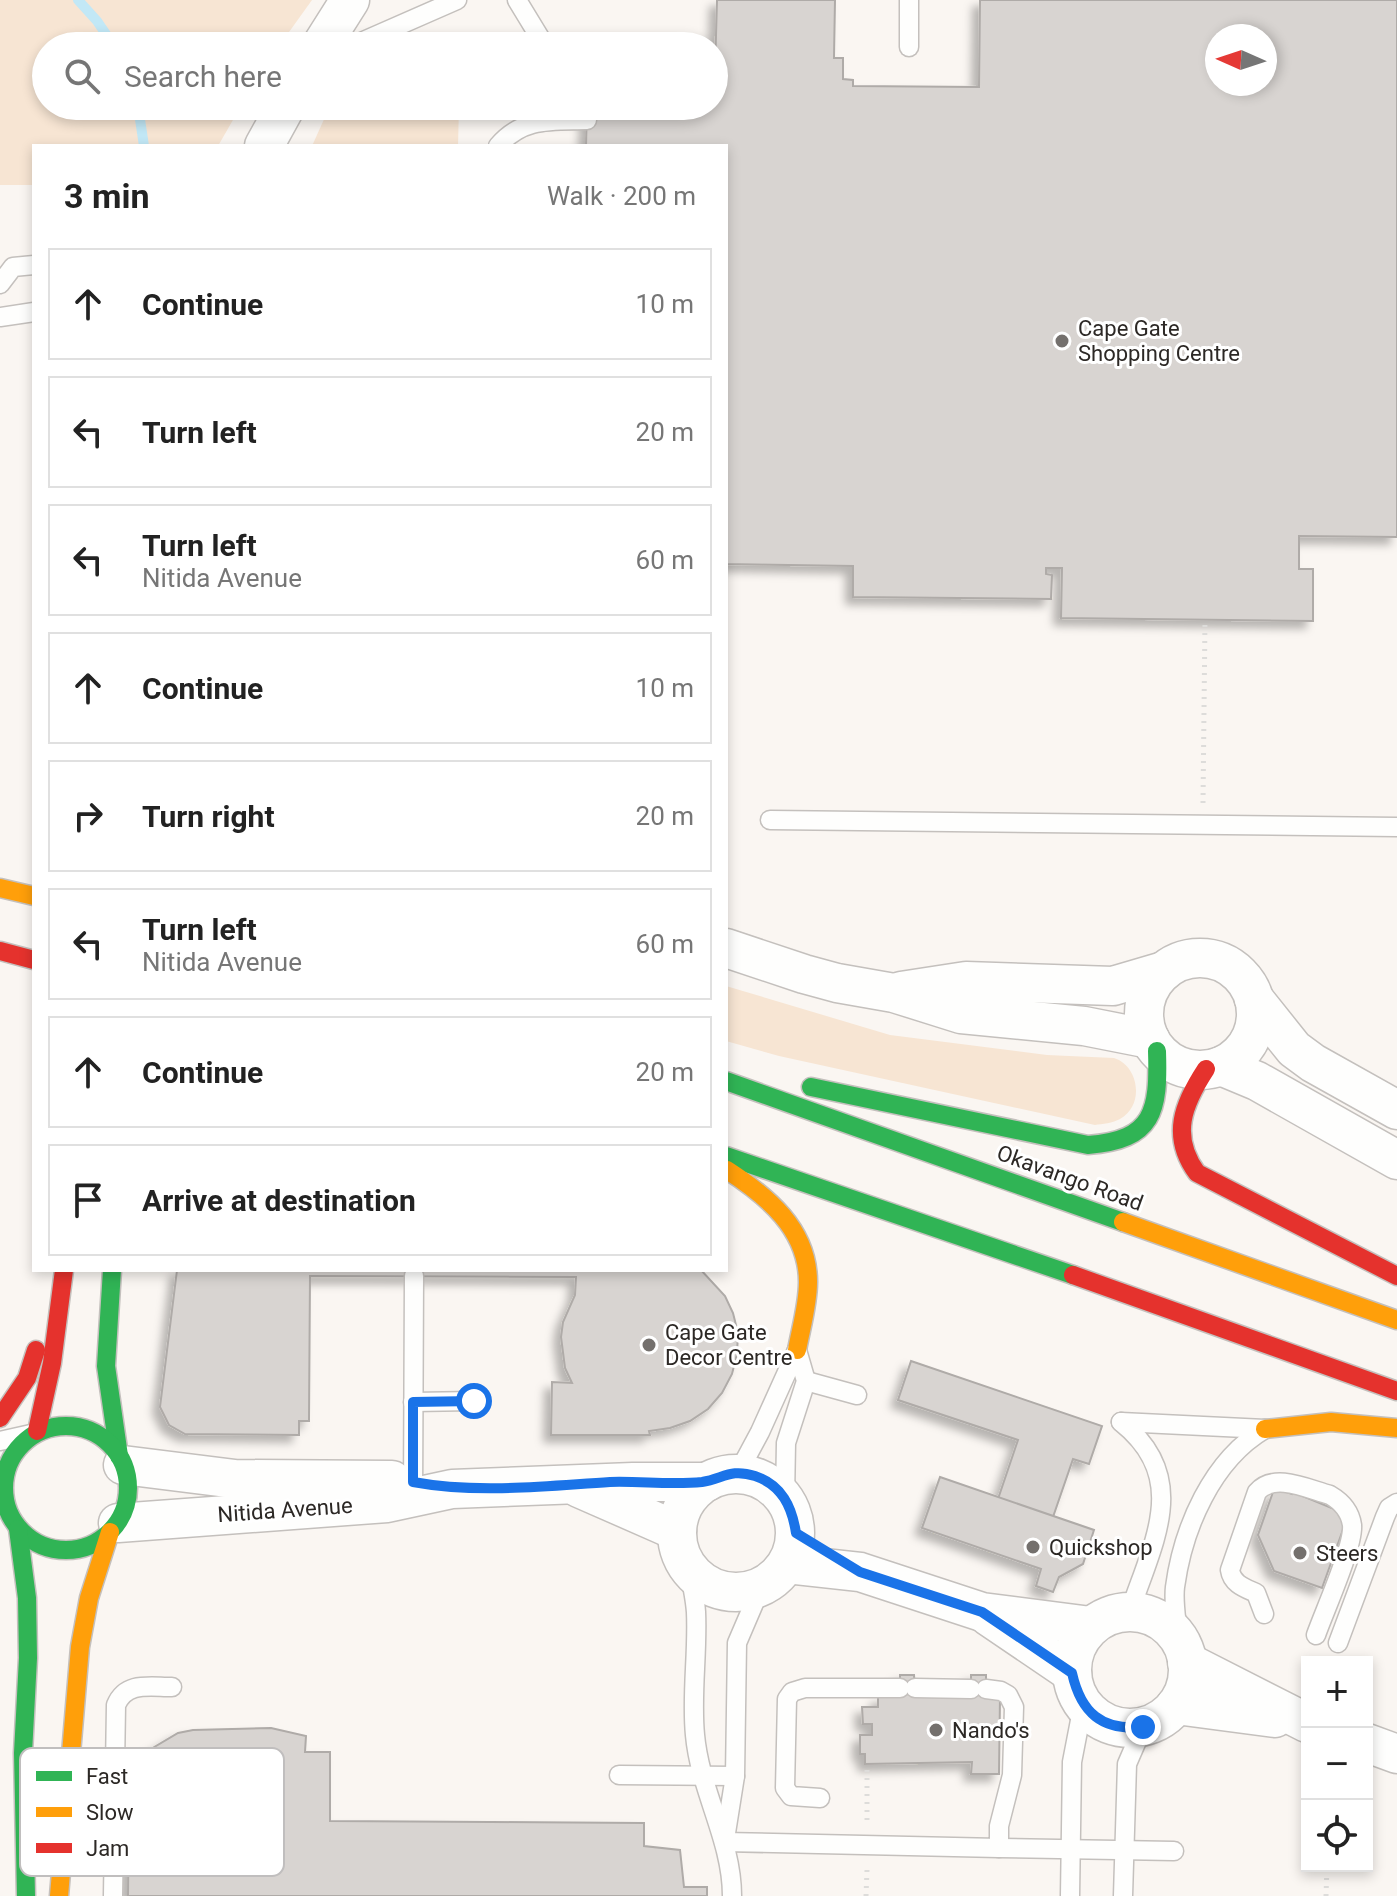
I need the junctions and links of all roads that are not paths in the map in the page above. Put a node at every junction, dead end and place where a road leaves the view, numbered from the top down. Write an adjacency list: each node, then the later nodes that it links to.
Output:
1 (350, 0): 5 (street)
2 (457, 0): 6 (lane)
3 (517, 0): 7 (lane)
4 (909, 0): 8 (lane)
5 (330, 32)
6 (384, 32)
7 (536, 32)
8 (909, 47)
9 (278, 120): 11 (street)
10 (587, 120): 12 (lane)
11 (265, 144)
12 (500, 144)
13 (32, 265): 14 (lane)
14 (0, 284)
15 (0, 292): 16 (lane)
16 (26, 312): 17 (lane)
17 (0, 317)
18 (770, 820): 19 (lane)
19 (1397, 827)
20 (0, 888): 21 (main road)
21 (32, 896)
22 (728, 949): 26 (street)
23 (0, 951): 24 (main road)
24 (32, 959)
25 (1164, 971): 26 (street); 27 (street); 28 (street)
26 (894, 993): 28 (street)
27 (1254, 999): 29 (street); 32 (street)
28 (1154, 1045): 29 (street); 30 (main road)
29 (1214, 1068): 34 (street); 40 (main road)
30 (728, 1069)
31 (728, 1082): 41 (main road, Okavango Road)
32 (1397, 1110)
33 (728, 1157): 44 (main road)
34 (1397, 1160)
35 (728, 1170): 42 (main road)
36 (62, 1272): 48 (main road)
37 (63, 1272): 51 (main road)
38 (112, 1272): 53 (main road)
39 (414, 1276): 47 (lane)
40 (1397, 1276)
41 (1397, 1320)
42 (797, 1350): 43 (lane); 54 (lane)
43 (806, 1381): 45 (lane); 61 (lane)
44 (1397, 1391)
45 (857, 1395)
46 (474, 1401): 47 (lane)
47 (413, 1402): 56 (lane)
48 (0, 1418)
49 (1397, 1428): 50 (main road)
50 (1265, 1429): 63 (lane); 69 (lane)
51 (34, 1433): 52 (lane); 53 (main road); 58 (main road)
52 (0, 1441)
53 (121, 1460): 56 (street, Nitida Avenue); 59 (main road)
54 (722, 1477): 55 (street, Nitida Avenue); 60 (street); 61 (street)
55 (573, 1486): 56 (street, Nitida Avenue); 60 (street, Nitida Avenue)
56 (413, 1490): 59 (street, Nitida Avenue)
57 (1397, 1503): 68 (lane)
58 (10, 1522): 59 (main road); 77 (main road)
59 (114, 1528): 78 (main road)
60 (677, 1531): 62 (street)
61 (782, 1545): 62 (street); 64 (street); 83 (lane)
62 (689, 1570): 82 (lane)
63 (1130, 1611): 66 (street); 69 (street)
64 (982, 1612): 66 (street); 71 (street)
65 (1264, 1614): 67 (lane)
66 (1091, 1626): 71 (street)
67 (1316, 1635)
68 (1338, 1643)
69 (1182, 1650): 72 (street); 73 (street)
70 (172, 1687): 79 (lane)
71 (1078, 1689): 75 (street); 87 (lane)
72 (1176, 1705): 74 (street); 75 (street)
73 (1301, 1720)
74 (1301, 1722)
75 (1143, 1727): 88 (lane)
76 (1373, 1745): 80 (street)
77 (23, 1748)
78 (71, 1748)
79 (115, 1748)
80 (1397, 1754)
81 (619, 1775): 82 (lane)
82 (701, 1776): 83 (lane); 85 (lane)
83 (735, 1776): 85 (lane)
84 (820, 1798): 86 (lane)
85 (724, 1842): 86 (lane); 96 (lane)
86 (999, 1848): 87 (lane)
87 (1070, 1850): 88 (lane); 97 (lane)
88 (1124, 1851): 89 (lane); 98 (lane)
89 (1174, 1851)
90 (26, 1876): 93 (main road)
91 (61, 1876): 94 (main road)
92 (113, 1876): 95 (lane)
93 (26, 1896)
94 (59, 1896)
95 (113, 1896)
96 (732, 1896)
97 (1070, 1896)
98 (1123, 1896)

